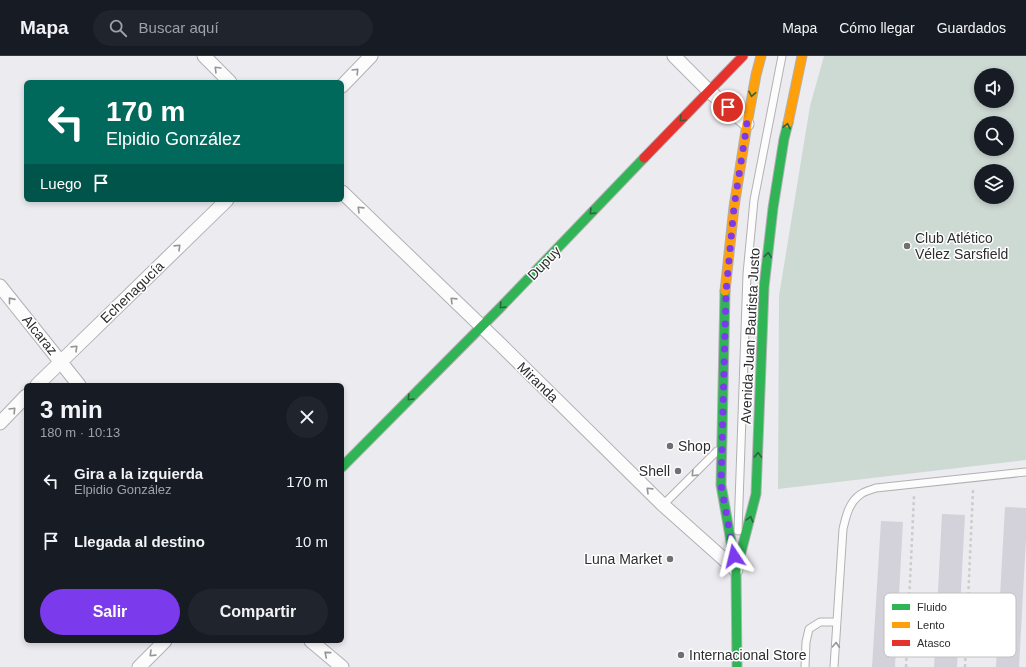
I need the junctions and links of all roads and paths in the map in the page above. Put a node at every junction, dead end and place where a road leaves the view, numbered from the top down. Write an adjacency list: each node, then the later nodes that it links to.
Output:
1 (204, 56): 8 (street, one-way to 1)
2 (371, 56): 9 (street, one-way to 2)
3 (674, 56): 10 (street)
4 (743, 56): 10 (main road, Dupuy)
5 (761, 56): 11 (main road, Avenida Juan Bautista Justo, one-way to 11)
6 (782, 56): 27 (lane)
7 (802, 56): 27 (main road, Avenida Juan Bautista Justo, one-way to 7)
8 (228, 80)
9 (344, 84)
10 (709, 91): 11 (street); 15 (main road, Dupuy, one-way to 15)
11 (747, 124): 21 (main road, Avenida Juan Bautista Justo)
12 (344, 194): 15 (street, Miranda, one-way to 12)
13 (225, 202): 16 (street, Echenagucía, one-way to 13)
14 (0, 286): 16 (street, Alcaraz, one-way to 14)
15 (481, 327): 22 (main road, Dupuy, one-way to 22); 26 (street, Miranda, one-way to 15)
16 (61, 362): 17 (street, Echenagucía); 18 (street, Alcaraz)
17 (39, 383)
18 (77, 383)
19 (24, 398): 20 (street, one-way to 19)
20 (0, 423)
21 (722, 447): 26 (lane, one-way to 26); 27 (main road, Avenida Juan Bautista Justo)
22 (344, 465)
23 (1026, 472): 24 (lane)
24 (974, 477): 25 (lane); 29 (path)
25 (914, 483): 28 (path); 30 (lane)
26 (663, 505): 27 (street, Miranda)
27 (736, 570): 37 (main road, Avenida Juan Bautista Justo)
28 (909, 593)
29 (969, 593)
30 (837, 622): 38 (lane); 39 (lane, one-way to 30)
31 (164, 643): 35 (street, one-way to 35)
32 (313, 643): 36 (street, one-way to 32)
33 (906, 657): 40 (path)
34 (965, 657): 41 (path)
35 (139, 667)
36 (342, 667)
37 (737, 667)
38 (805, 667)
39 (834, 667)
40 (906, 667)
41 (965, 667)

